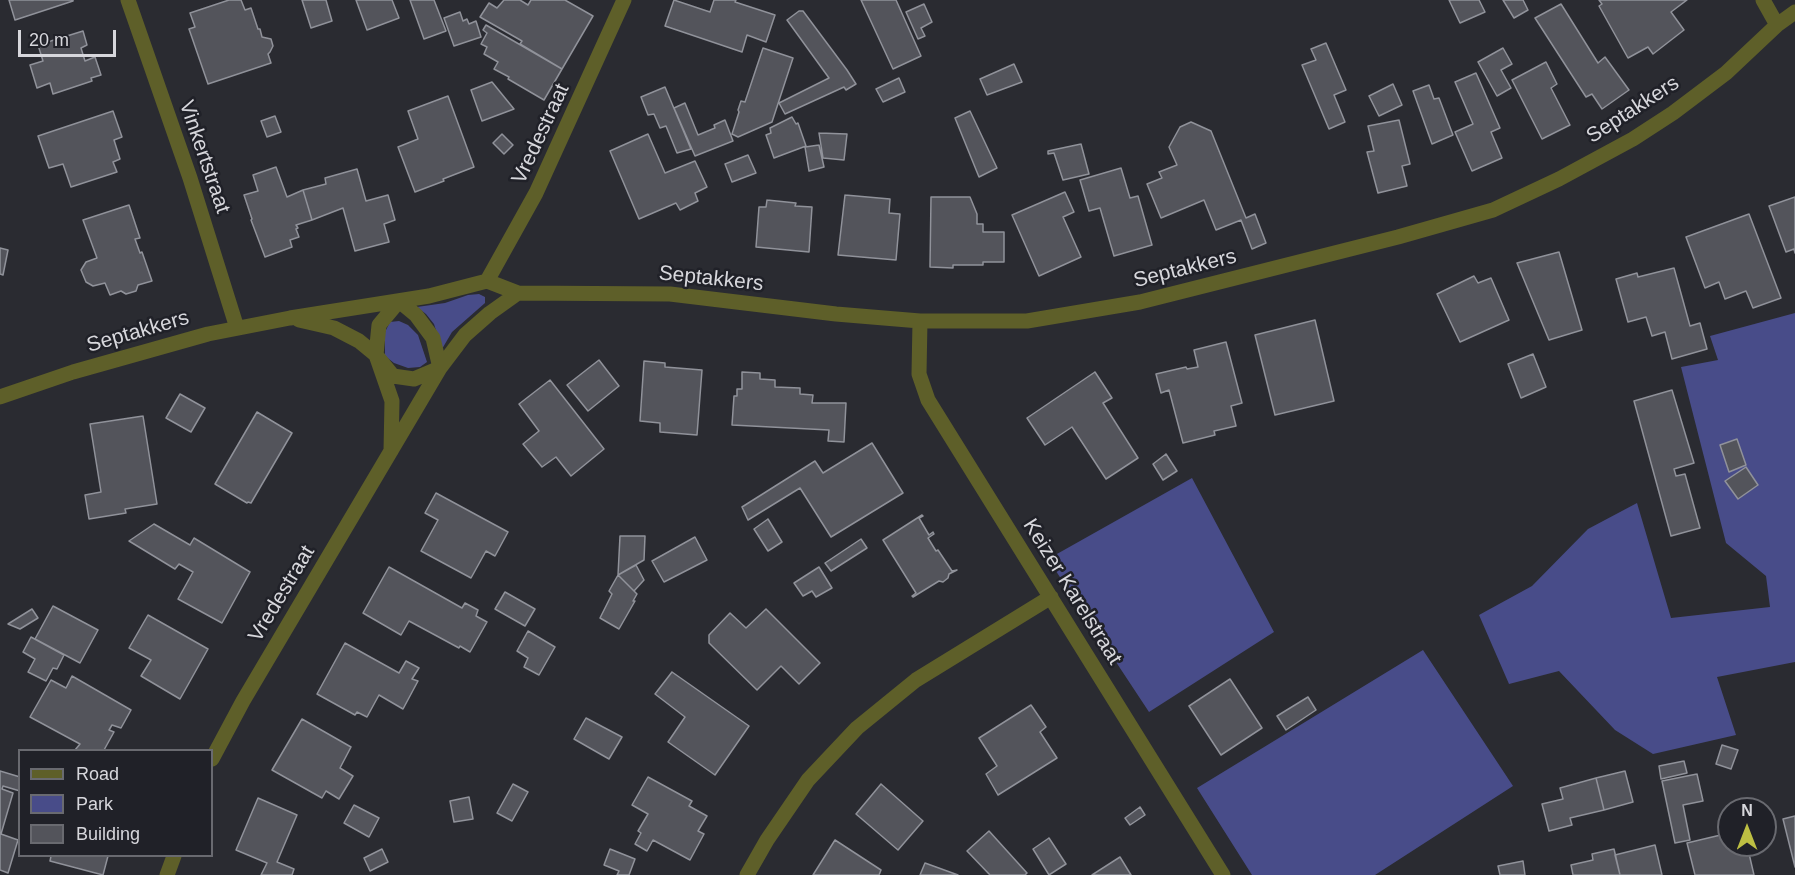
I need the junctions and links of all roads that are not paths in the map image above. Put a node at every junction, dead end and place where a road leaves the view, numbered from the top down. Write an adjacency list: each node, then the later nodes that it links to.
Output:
1 (128, 0): 11 (street, Vinkertstraat)
2 (624, 0): 6 (street, Vredestraat)
3 (1763, 0): 5 (street)
4 (1795, 12): 5 (street, Septakkers)
5 (1777, 25): 10 (street, Septakkers)
6 (487, 281): 7 (street, Septakkers); 8 (street, Septakkers)
7 (518, 293): 10 (street, Septakkers); 13 (street)
8 (399, 301): 9 (street, Septakkers); 12 (street, Vredestraat); 13 (street)
9 (290, 318): 11 (street, Septakkers); 12 (street, Septakkers)
10 (920, 321): 16 (street, Keizer Karelstraat)
11 (237, 328): 14 (street, Septakkers)
12 (376, 355): 13 (street, Septakkers); 15 (street, Vredestraat)
13 (440, 368): 15 (street, Vredestraat)
14 (0, 397)
15 (391, 451): 17 (street, Vredestraat)
16 (1051, 597): 20 (street); 21 (street, Keizer Karelstraat)
17 (213, 757)
18 (173, 857): 19 (street)
19 (167, 875)
20 (747, 875)
21 (1223, 875)

